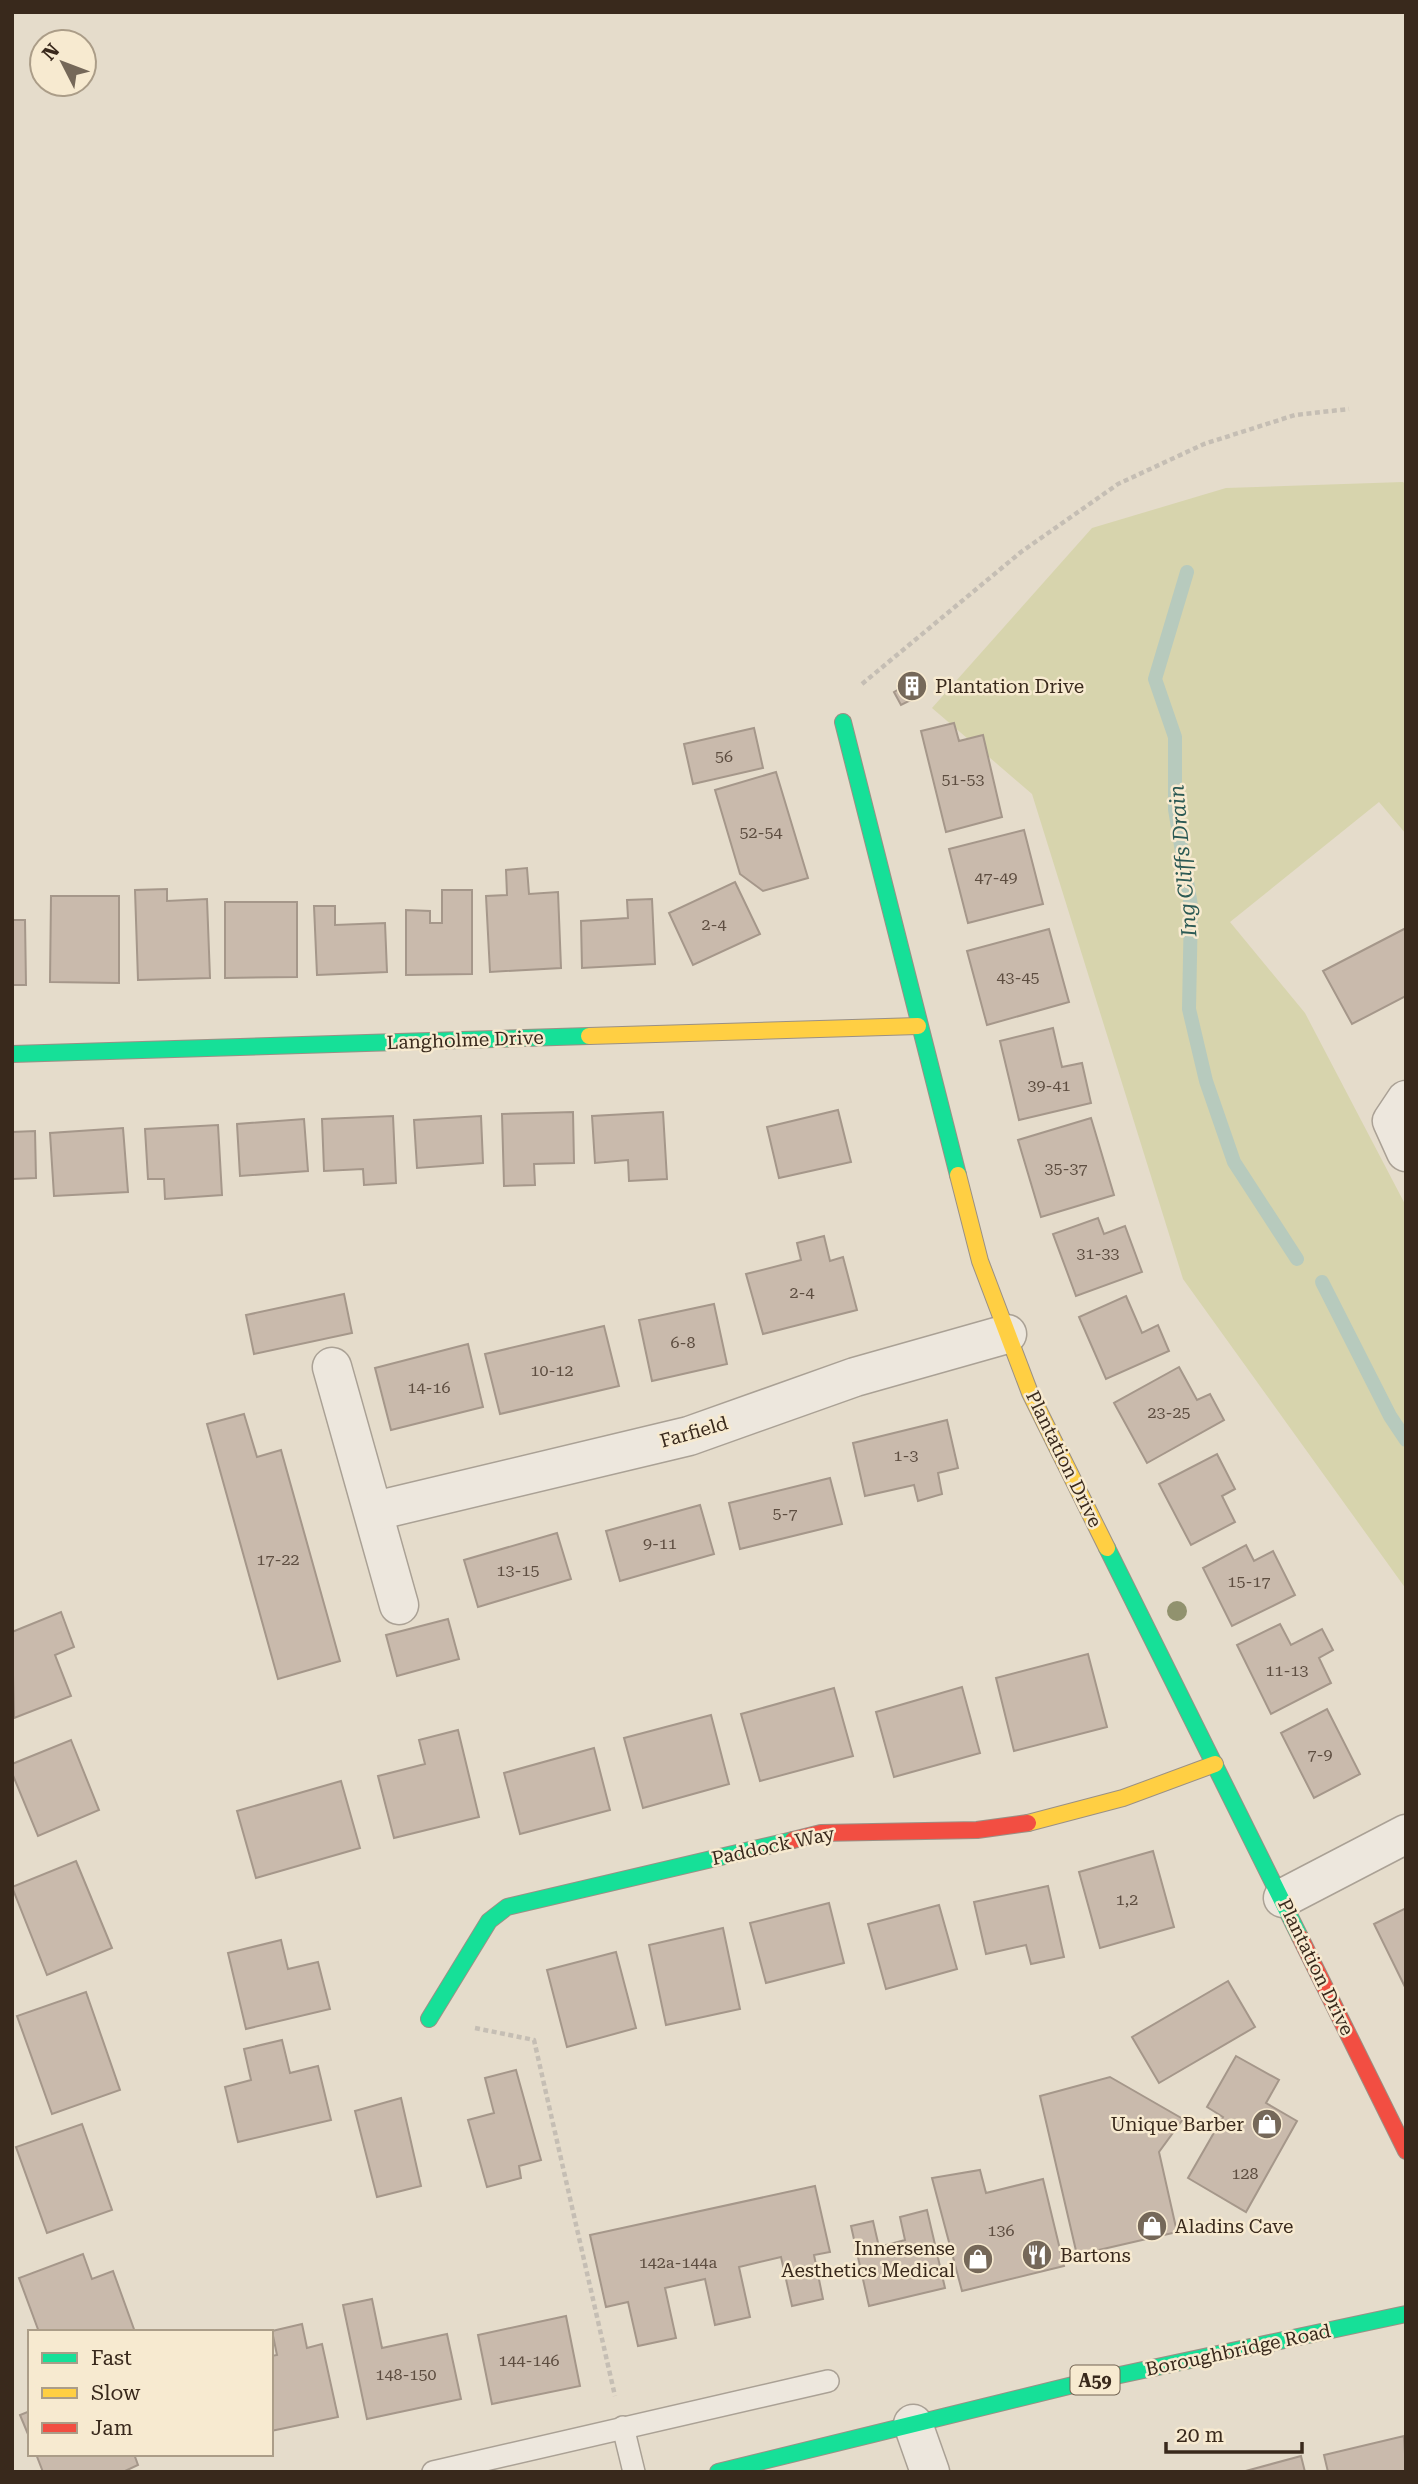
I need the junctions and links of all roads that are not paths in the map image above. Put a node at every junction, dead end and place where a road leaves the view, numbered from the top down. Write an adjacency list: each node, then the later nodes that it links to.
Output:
1 (843, 722): 2 (street, Plantation Drive)
2 (918, 1026): 3 (street, Langholme Drive); 6 (street, Plantation Drive)
3 (12, 1054)
4 (1406, 1100): 5 (street)
5 (1406, 1152)
6 (1007, 1335): 8 (street, Farfield); 10 (street, Plantation Drive)
7 (332, 1367): 8 (street)
8 (375, 1511): 9 (street)
9 (400, 1605)
10 (1214, 1765): 12 (street, Plantation Drive); 13 (street, Paddock Way)
11 (1406, 1834): 12 (street)
12 (1283, 1898): 14 (street, Plantation Drive)
13 (429, 2019)
14 (1406, 2151)
15 (1406, 2314): 17 (street, Boroughbridge Road / A59)
16 (828, 2381): 18 (lane)
17 (913, 2424): 21 (street, Boroughbridge Road / A59); 22 (street)
18 (623, 2427): 19 (lane); 20 (lane)
19 (433, 2472)
20 (634, 2472)
21 (718, 2472)
22 (930, 2472)

